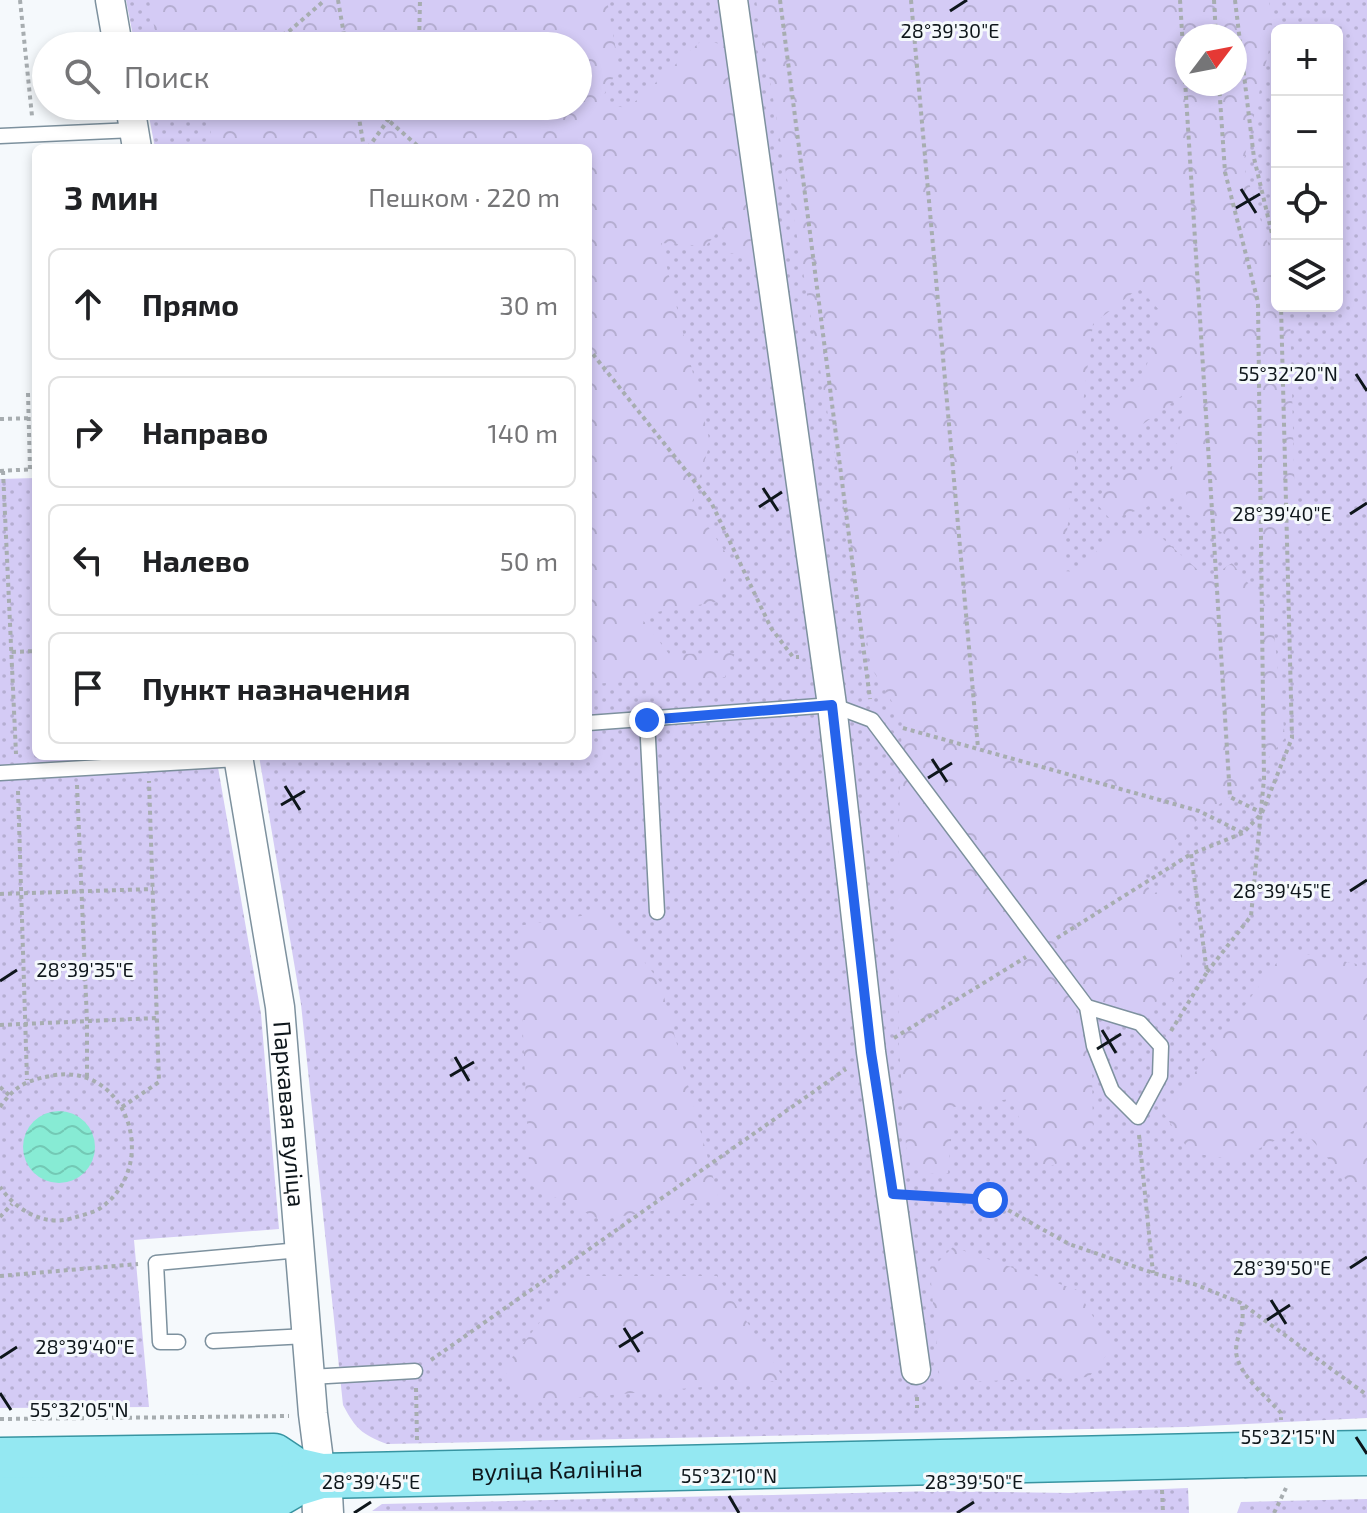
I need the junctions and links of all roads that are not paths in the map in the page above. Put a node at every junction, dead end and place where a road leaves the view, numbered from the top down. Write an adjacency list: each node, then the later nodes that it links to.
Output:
1 (110, 0): 3 (street)
2 (733, 0): 6 (street)
3 (116, 32)
4 (133, 128): 5 (lane)
5 (0, 136)
6 (832, 705): 7 (lane); 13 (lane); 18 (street)
7 (647, 720): 8 (lane); 12 (lane)
8 (592, 723)
9 (199, 760): 11 (lane)
10 (239, 760): 14 (street, Паркавая вуліца)
11 (0, 773)
12 (657, 912)
13 (1087, 1007): 13 (lane)
14 (300, 1250): 15 (street, Паркавая вуліца); 17 (lane)
15 (307, 1336): 16 (lane); 20 (street, Паркавая вуліца)
16 (213, 1341)
17 (178, 1342)
18 (916, 1370)
19 (415, 1371): 20 (lane)
20 (310, 1377): 23 (street, Паркавая вуліца)
21 (1367, 1453): 23 (main road, вуліца Калініна, bridge)
22 (0, 1460): 23 (main road, вуліца Калініна)
23 (322, 1494): 24 (main road, вуліца Калініна)
24 (0, 1500)

